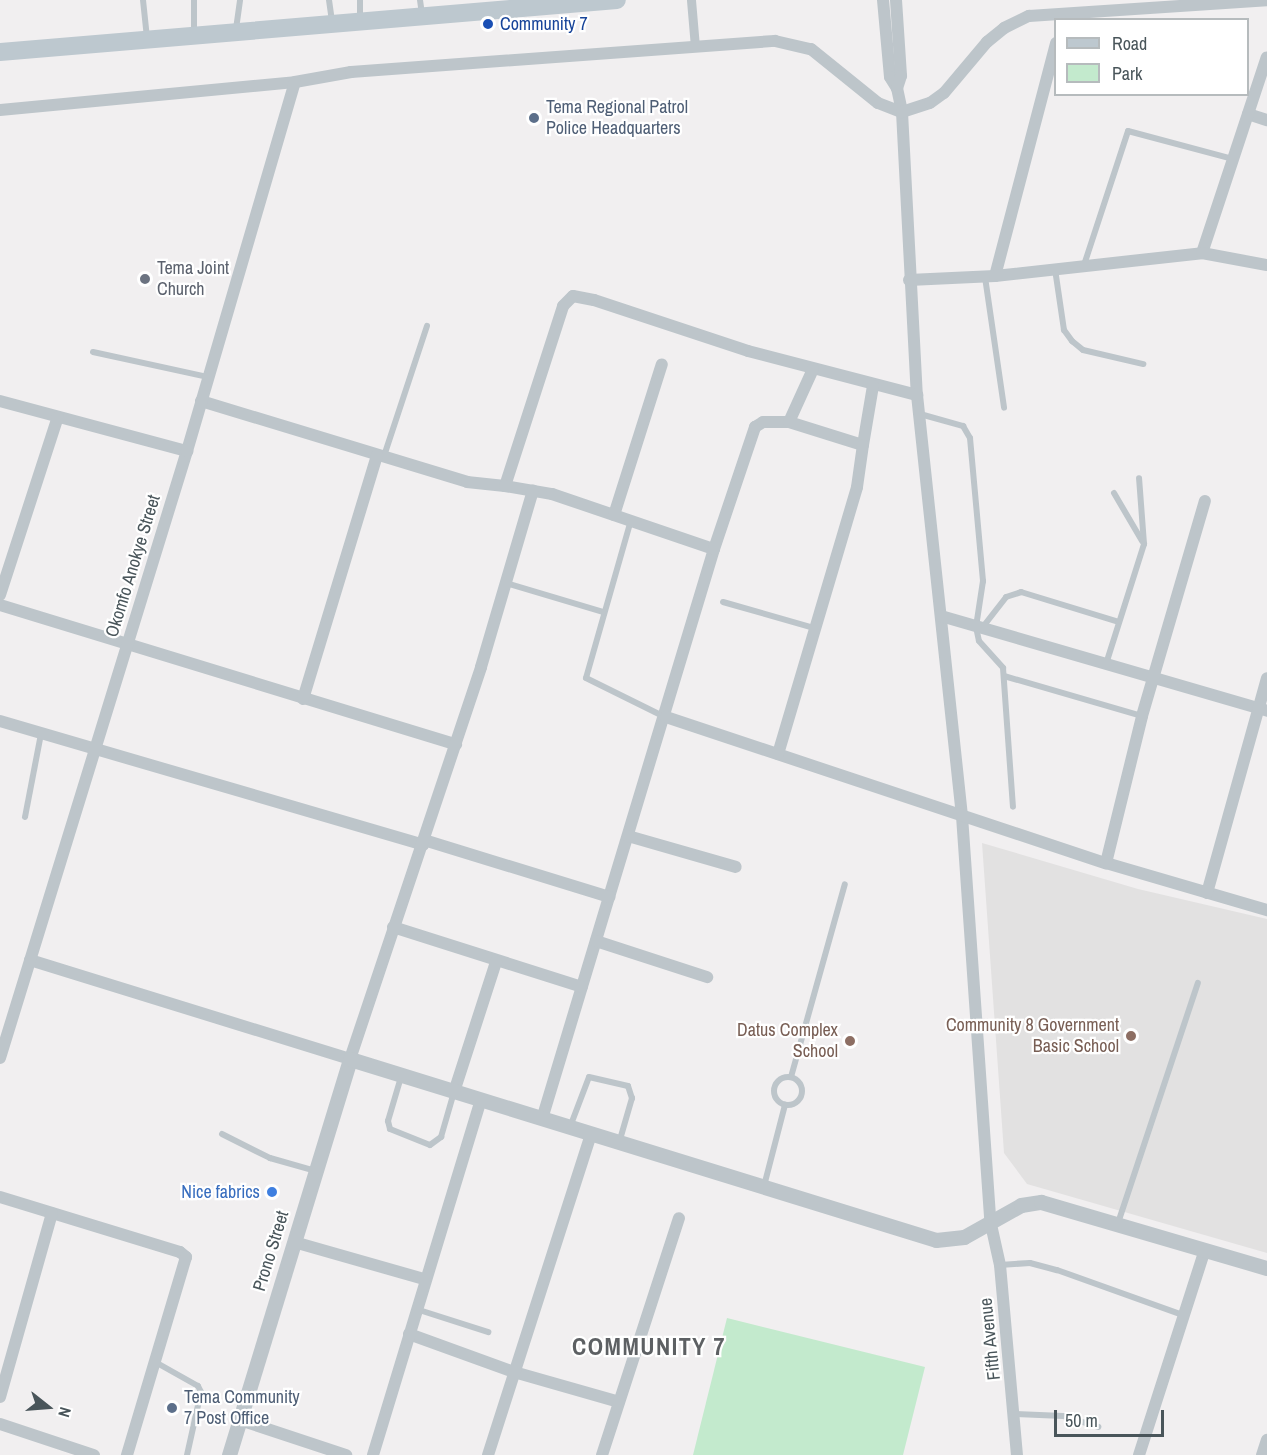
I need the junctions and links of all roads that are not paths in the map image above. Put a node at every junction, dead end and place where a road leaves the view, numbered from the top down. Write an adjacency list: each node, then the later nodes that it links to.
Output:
1 (143, 0): 17 (lane)
2 (194, 0): 16 (lane)
3 (240, 0): 15 (lane)
4 (329, 0): 14 (lane)
5 (360, 0): 13 (lane)
6 (617, 0): 11 (main road)
7 (691, 0): 18 (street)
8 (883, 0): 23 (street)
9 (896, 0): 23 (street)
10 (1266, 0): 12 (street)
11 (421, 8): 13 (main road)
12 (1062, 18): 25 (street)
13 (360, 21): 14 (main road)
14 (332, 23): 15 (main road)
15 (235, 31): 16 (main road)
16 (195, 35): 17 (main road)
17 (147, 39): 20 (main road)
18 (695, 47): 22 (street); 25 (street)
19 (1054, 50): 33 (street)
20 (0, 52)
21 (1267, 57): 26 (street)
22 (295, 82): 24 (street); 40 (street, Okomfo Anokye Street)
23 (897, 88): 25 (street, Fifth Avenue)
24 (0, 110)
25 (902, 112): 34 (street, Fifth Avenue)
26 (1248, 114): 27 (street); 28 (street)
27 (1267, 120)
28 (1233, 159): 29 (street); 30 (lane)
29 (1202, 253): 30 (street); 31 (street)
30 (1084, 265): 32 (street)
31 (1267, 265)
32 (1055, 268): 33 (street); 38 (lane)
33 (990, 276): 34 (street); 45 (lane)
34 (909, 280): 42 (street, Fifth Avenue)
35 (427, 326): 51 (lane)
36 (93, 352): 40 (lane)
37 (662, 364): 57 (street)
38 (1143, 364)
39 (813, 369): 41 (street); 48 (street); 53 (street)
40 (208, 377): 44 (street, Okomfo Anokye Street)
41 (873, 386): 42 (street); 49 (street)
42 (917, 395): 46 (street, Fifth Avenue)
43 (0, 401): 47 (street)
44 (201, 401): 50 (street, Okomfo Anokye Street); 51 (street)
45 (1004, 408)
46 (919, 413): 66 (street, Fifth Avenue); 69 (lane)
47 (58, 417): 50 (street); 62 (street)
48 (789, 422): 49 (street); 60 (street)
49 (863, 445): 68 (street)
50 (187, 451): 70 (street, Okomfo Anokye Street)
51 (381, 456): 53 (street); 75 (street)
52 (1139, 478): 59 (lane)
53 (505, 486): 54 (street)
54 (533, 490): 57 (street); 61 (street)
55 (1114, 493): 59 (lane)
56 (1205, 501): 73 (street)
57 (614, 515): 58 (street)
58 (631, 520): 60 (street); 65 (lane)
59 (1144, 544): 67 (lane)
60 (714, 549): 78 (street)
61 (506, 583): 65 (lane); 81 (street)
62 (0, 595)
63 (723, 602): 68 (lane)
64 (0, 605): 70 (street)
65 (603, 612): 78 (lane)
66 (941, 616): 69 (street); 85 (street, Fifth Avenue)
67 (1119, 622): 69 (lane); 71 (lane)
68 (814, 628): 83 (street)
69 (979, 628): 71 (street); 72 (lane)
70 (129, 644): 75 (street); 82 (street, Okomfo Anokye Street)
71 (1106, 664): 73 (street)
72 (1004, 676): 77 (lane); 84 (lane)
73 (1154, 678): 76 (street); 77 (street)
74 (1267, 678): 76 (street)
75 (303, 699): 81 (street)
76 (1262, 710): 92 (street)
77 (1142, 716): 89 (street)
78 (666, 717): 83 (street); 87 (street)
79 (0, 721): 80 (street)
80 (41, 734): 82 (street); 86 (lane)
81 (456, 744): 88 (street)
82 (94, 750): 88 (street); 97 (street, Okomfo Anokye Street)
83 (778, 754): 85 (street)
84 (1013, 807)
85 (962, 816): 89 (street); 120 (street, Fifth Avenue)
86 (25, 817)
87 (628, 836): 90 (street); 93 (street)
88 (423, 843): 93 (street); 95 (street)
89 (1106, 863): 92 (street)
90 (736, 867)
91 (845, 884): 106 (lane)
92 (1207, 893): 94 (street)
93 (609, 897): 96 (street)
94 (1267, 910)
95 (393, 927): 98 (street); 104 (street)
96 (596, 940): 99 (street); 101 (street)
97 (30, 960): 102 (street, Okomfo Anokye Street); 104 (street)
98 (496, 962): 101 (street); 107 (street)
99 (707, 977)
100 (1198, 983): 121 (lane)
101 (582, 987): 110 (street)
102 (2, 1042): 103 (street, Okomfo Anokye Street)
103 (0, 1058)
104 (350, 1059): 105 (street); 115 (street, Prono Street)
105 (402, 1075): 107 (street); 107 (lane)
106 (791, 1077): 109 (lane); 109 (lane)
107 (454, 1092): 108 (street)
108 (480, 1100): 110 (street); 126 (street)
109 (784, 1105): 116 (lane)
110 (542, 1119): 111 (street)
111 (569, 1128): 113 (street); 114 (lane)
112 (222, 1134): 115 (lane)
113 (591, 1135): 114 (street); 132 (street)
114 (619, 1143): 116 (street)
115 (316, 1171): 122 (street, Prono Street)
116 (763, 1188): 120 (street)
117 (0, 1197): 118 (street)
118 (52, 1213): 131 (street); 133 (street)
119 (680, 1218): 134 (street)
120 (990, 1220): 121 (street); 124 (street, Fifth Avenue)
121 (1118, 1223): 123 (street)
122 (294, 1242): 126 (street); 136 (street, Prono Street)
123 (1205, 1250): 125 (street); 128 (street)
124 (1000, 1265): 128 (lane); 135 (street, Fifth Avenue)
125 (1267, 1268)
126 (424, 1280): 127 (street)
127 (415, 1308): 129 (lane); 130 (street)
128 (1183, 1315): 150 (street)
129 (488, 1332)
130 (409, 1334): 132 (street); 146 (street)
131 (157, 1363): 142 (street); 143 (lane)
132 (514, 1372): 134 (street); 147 (street)
133 (0, 1397)
134 (619, 1402): 148 (street)
135 (1015, 1414): 138 (lane); 149 (street, Fifth Avenue)
136 (240, 1420): 140 (street); 144 (street, Prono Street)
137 (0, 1424): 141 (street)
138 (1098, 1427)
139 (1267, 1440): 151 (street)
140 (325, 1452): 145 (street)
141 (94, 1455)
142 (127, 1455)
143 (188, 1455)
144 (229, 1455)
145 (346, 1455)
146 (373, 1455)
147 (488, 1455)
148 (602, 1455)
149 (1017, 1455)
150 (1139, 1455)
151 (1262, 1455)

